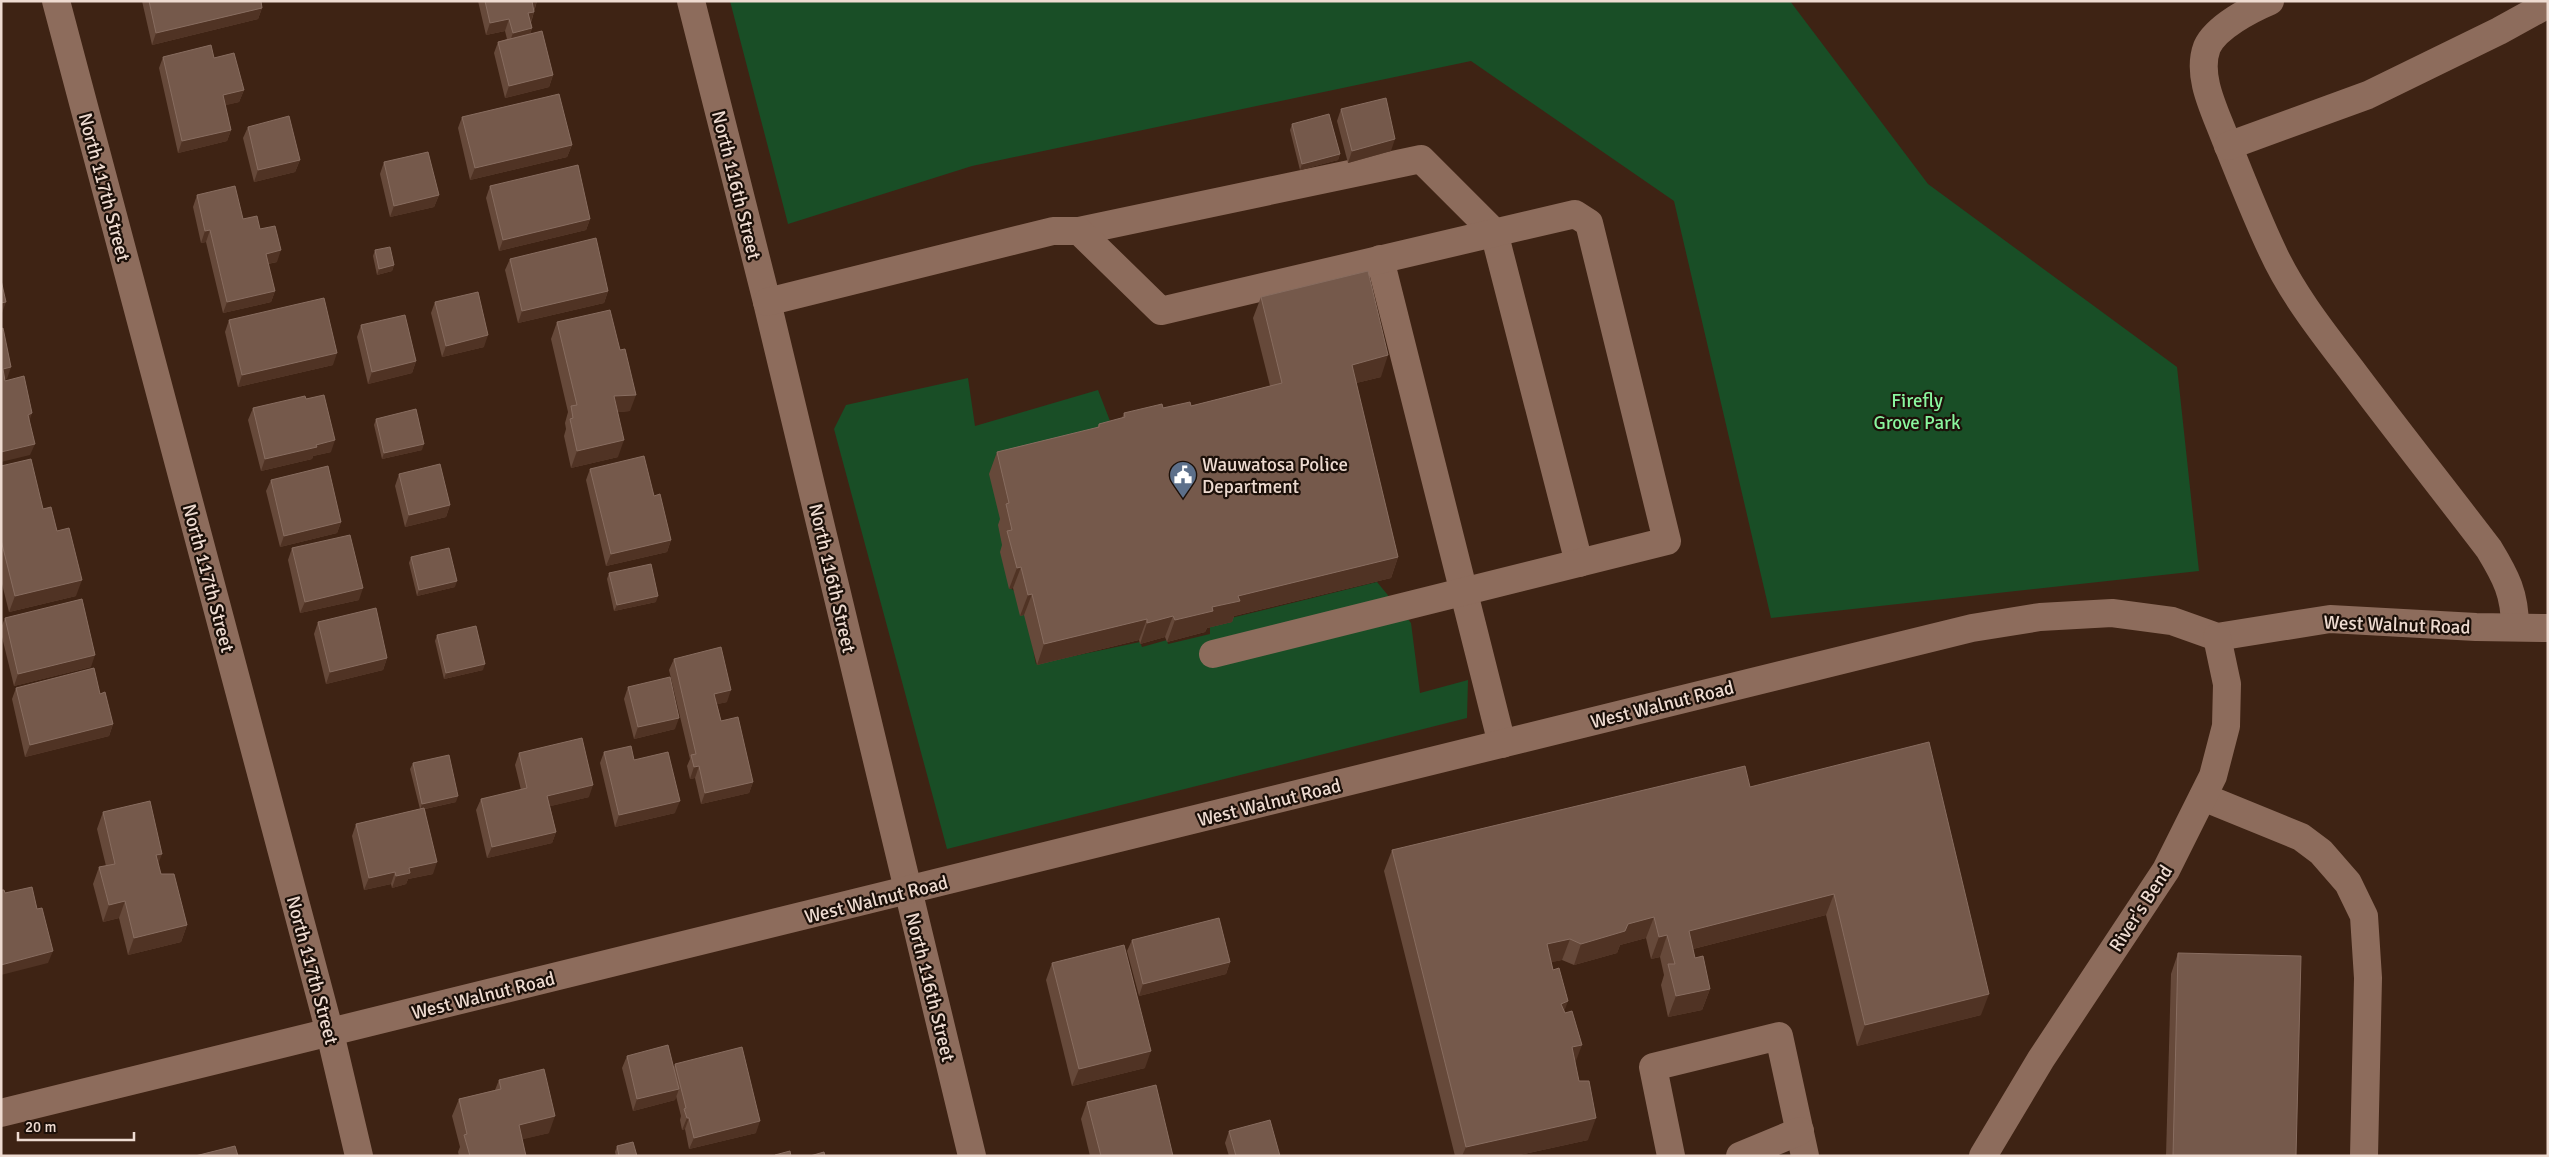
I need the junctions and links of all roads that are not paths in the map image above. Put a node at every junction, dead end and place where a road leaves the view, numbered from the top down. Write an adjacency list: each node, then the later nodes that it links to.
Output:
1 (56, 1): 19 (street, North 117th Street)
2 (691, 1): 9 (street, North 116th Street)
3 (2270, 1): 5 (street)
4 (2548, 4): 5 (street)
5 (2228, 146): 12 (street)
6 (1079, 231): 7 (street); 8 (street); 9 (street)
7 (1494, 232): 8 (street); 10 (street); 10 (street)
8 (1380, 259): 11 (street)
9 (767, 302): 18 (street, North 116th Street)
10 (1580, 563): 11 (street)
11 (1464, 592): 15 (street); 16 (street)
12 (2514, 627): 13 (street, West Walnut Road); 14 (street, West Walnut Road)
13 (2548, 628)
14 (2217, 637): 16 (street, West Walnut Road); 17 (street, River's Bend)
15 (1213, 654)
16 (1502, 744): 18 (street, West Walnut Road)
17 (2203, 797): 26 (street, River's Bend); 27 (street)
18 (908, 891): 19 (street, West Walnut Road); 23 (street, North 116th Street)
19 (330, 1033): 20 (street, West Walnut Road); 22 (street, North 117th Street)
20 (1, 1113)
21 (1802, 1144): 24 (street); 25 (street)
22 (360, 1156)
23 (972, 1156)
24 (1671, 1156)
25 (1740, 1156)
26 (1983, 1156)
27 (2364, 1156)

